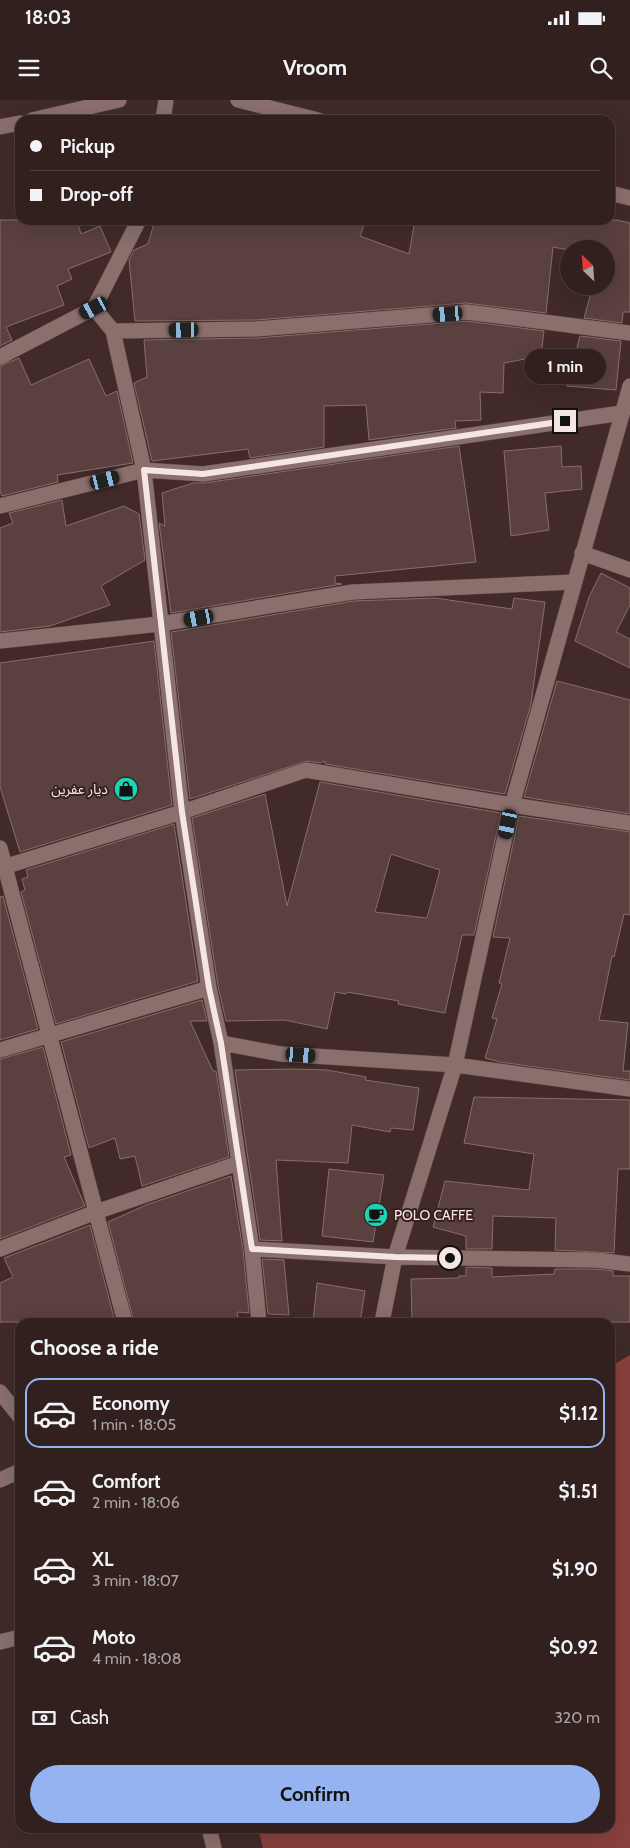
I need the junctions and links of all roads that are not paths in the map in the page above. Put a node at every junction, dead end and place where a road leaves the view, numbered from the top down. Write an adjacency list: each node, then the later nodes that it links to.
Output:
1 (119, 100): 4 (street)
2 (166, 100): 5 (street)
3 (238, 100): 6 (street)
4 (54, 115)
5 (164, 115)
6 (298, 115)
7 (15, 124): 8 (street)
8 (0, 127)
9 (615, 194): 10 (street)
10 (630, 198)
11 (136, 225): 12 (street)
12 (94, 308): 13 (street); 15 (street)
13 (113, 331): 14 (street); 18 (street)
14 (630, 333)
15 (0, 357)
16 (630, 386): 17 (street)
17 (622, 413): 18 (street); 20 (street)
18 (144, 470): 19 (street); 23 (street)
19 (0, 506)
20 (582, 552): 21 (street); 22 (street)
21 (630, 570)
22 (574, 582): 23 (street); 25 (street)
23 (160, 624): 24 (street); 26 (street)
24 (0, 641)
25 (512, 805): 26 (street); 27 (street); 34 (street)
26 (182, 812): 29 (street); 30 (street)
27 (630, 823)
28 (0, 848): 29 (street)
29 (2, 867): 31 (street)
30 (209, 988): 31 (street); 32 (street)
31 (49, 1034): 33 (street); 37 (street)
32 (221, 1043): 34 (street); 36 (street)
33 (0, 1050)
34 (455, 1065): 35 (street); 40 (street)
35 (630, 1089)
36 (239, 1163): 37 (street); 39 (street)
37 (96, 1212): 38 (street); 42 (street)
38 (0, 1249)
39 (252, 1249): 40 (street); 43 (street)
40 (395, 1257): 41 (street); 44 (street)
41 (630, 1264)
42 (124, 1318)
43 (259, 1318)
44 (383, 1318)
45 (0, 1392): 46 (street)
46 (15, 1411)
47 (15, 1473): 48 (street)
48 (0, 1480)
49 (15, 1638): 50 (street)
50 (0, 1642)
51 (210, 1833): 52 (street)
52 (214, 1848)

